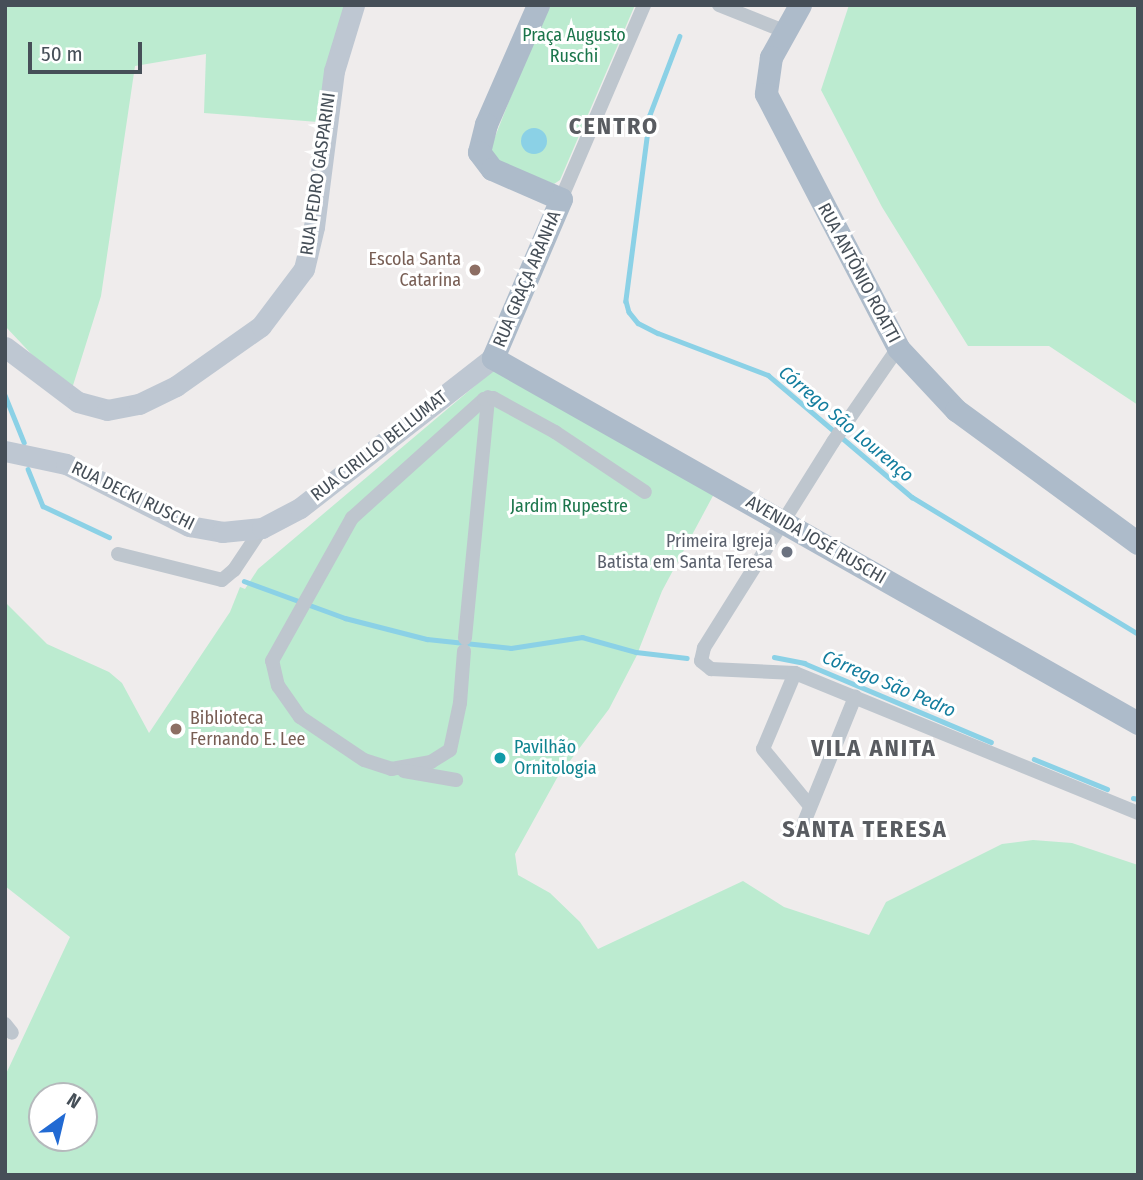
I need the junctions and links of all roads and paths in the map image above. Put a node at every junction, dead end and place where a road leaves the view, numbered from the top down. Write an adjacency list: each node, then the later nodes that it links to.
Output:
1 (354, 5): 8 (street, RUA PEDRO GASPARINI)
2 (538, 5): 7 (main road)
3 (644, 5): 7 (street)
4 (719, 5): 6 (street)
5 (800, 5): 6 (main road, RUA ANTÔNIO ROATTI)
6 (784, 32): 9 (main road, RUA ANTÔNIO ROATTI)
7 (561, 199): 10 (main road, RUA GRAÇA ARANHA)
8 (5, 346)
9 (898, 348): 14 (street); 16 (main road, RUA ANTÔNIO ROATTI)
10 (493, 358): 14 (main road, AVENIDA JOSÉ RUSCHI); 15 (street, RUA CIRILLO BELLUMAT)
11 (488, 397): 13 (street); 21 (street); 21 (street)
12 (5, 451): 15 (street, RUA DECKI RUSCHI)
13 (645, 492)
14 (783, 521): 18 (street); 20 (main road, AVENIDA JOSÉ RUSCHI)
15 (262, 528): 17 (street)
16 (1138, 543)
17 (118, 554)
18 (795, 673): 19 (street); 23 (street)
19 (855, 697): 23 (street); 24 (street)
20 (1138, 723)
21 (392, 769): 22 (street)
22 (456, 780)
23 (810, 806): 25 (street)
24 (1138, 813)
25 (801, 830)

